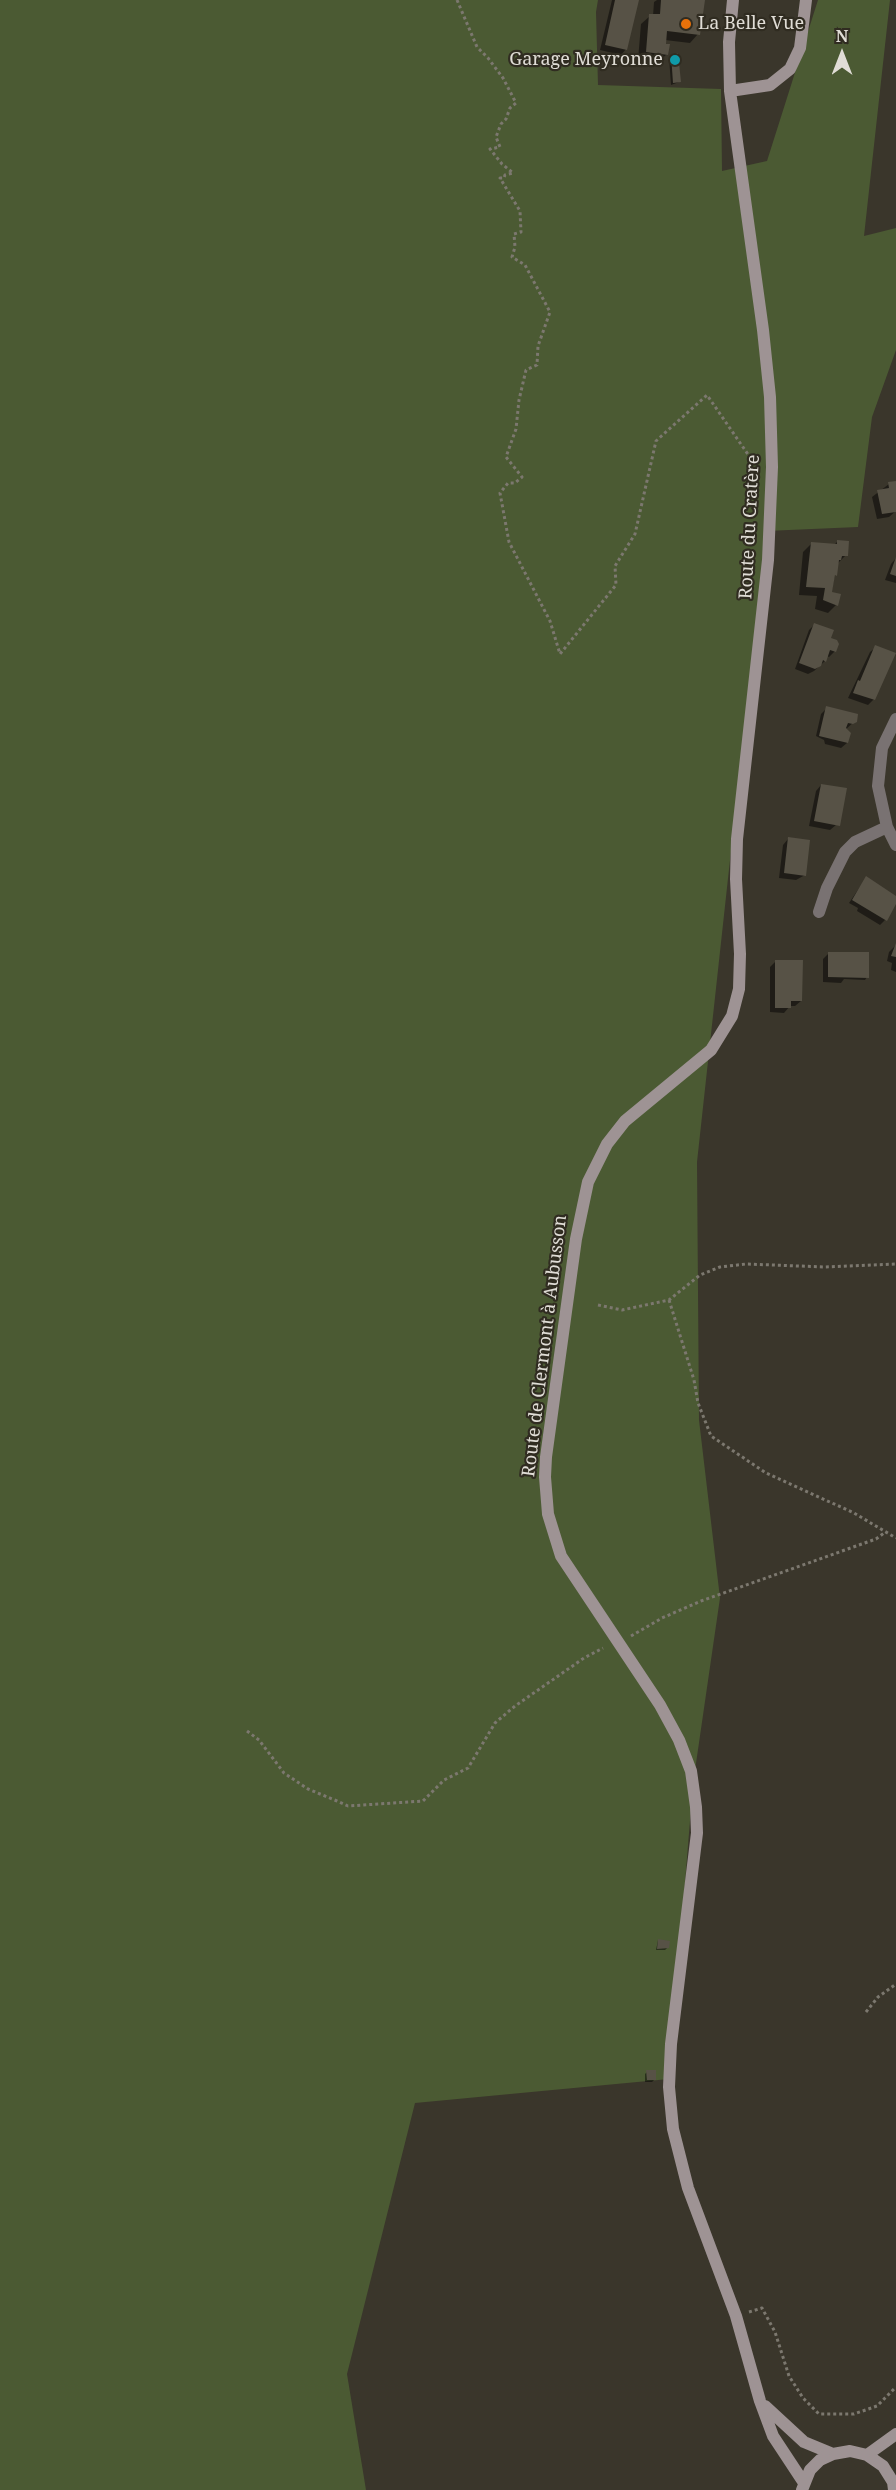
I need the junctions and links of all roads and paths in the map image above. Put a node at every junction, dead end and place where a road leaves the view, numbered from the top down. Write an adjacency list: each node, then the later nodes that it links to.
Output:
1 (456, 0): 5 (path)
2 (734, 0): 4 (main road, Route du Cratère)
3 (806, 0): 4 (main road)
4 (730, 91): 5 (main road, Route du Cratère)
5 (772, 489): 10 (main road, Route du Cratère)
6 (896, 719): 7 (street)
7 (887, 827): 8 (street); 9 (street)
8 (896, 845)
9 (819, 912)
10 (711, 1050): 16 (main road, Route de Clermont à Aubusson)
11 (896, 1264): 12 (path)
12 (669, 1300): 13 (path); 14 (path)
13 (598, 1305)
14 (884, 1533): 15 (path); 16 (path)
15 (896, 1538)
16 (616, 1642): 17 (path); 20 (main road, Route de Clermont à Aubusson)
17 (247, 1731)
18 (896, 1984): 19 (path)
19 (866, 2012)
20 (736, 2316): 21 (path); 22 (main road, Route de Clermont à Aubusson)
21 (896, 2387)
22 (760, 2401): 24 (main road); 27 (main road, Route de Clermont à Aubusson)
23 (896, 2434): 25 (main road)
24 (833, 2454): 25 (main road); 27 (main road)
25 (867, 2455): 26 (main road)
26 (894, 2483)
27 (803, 2487)

